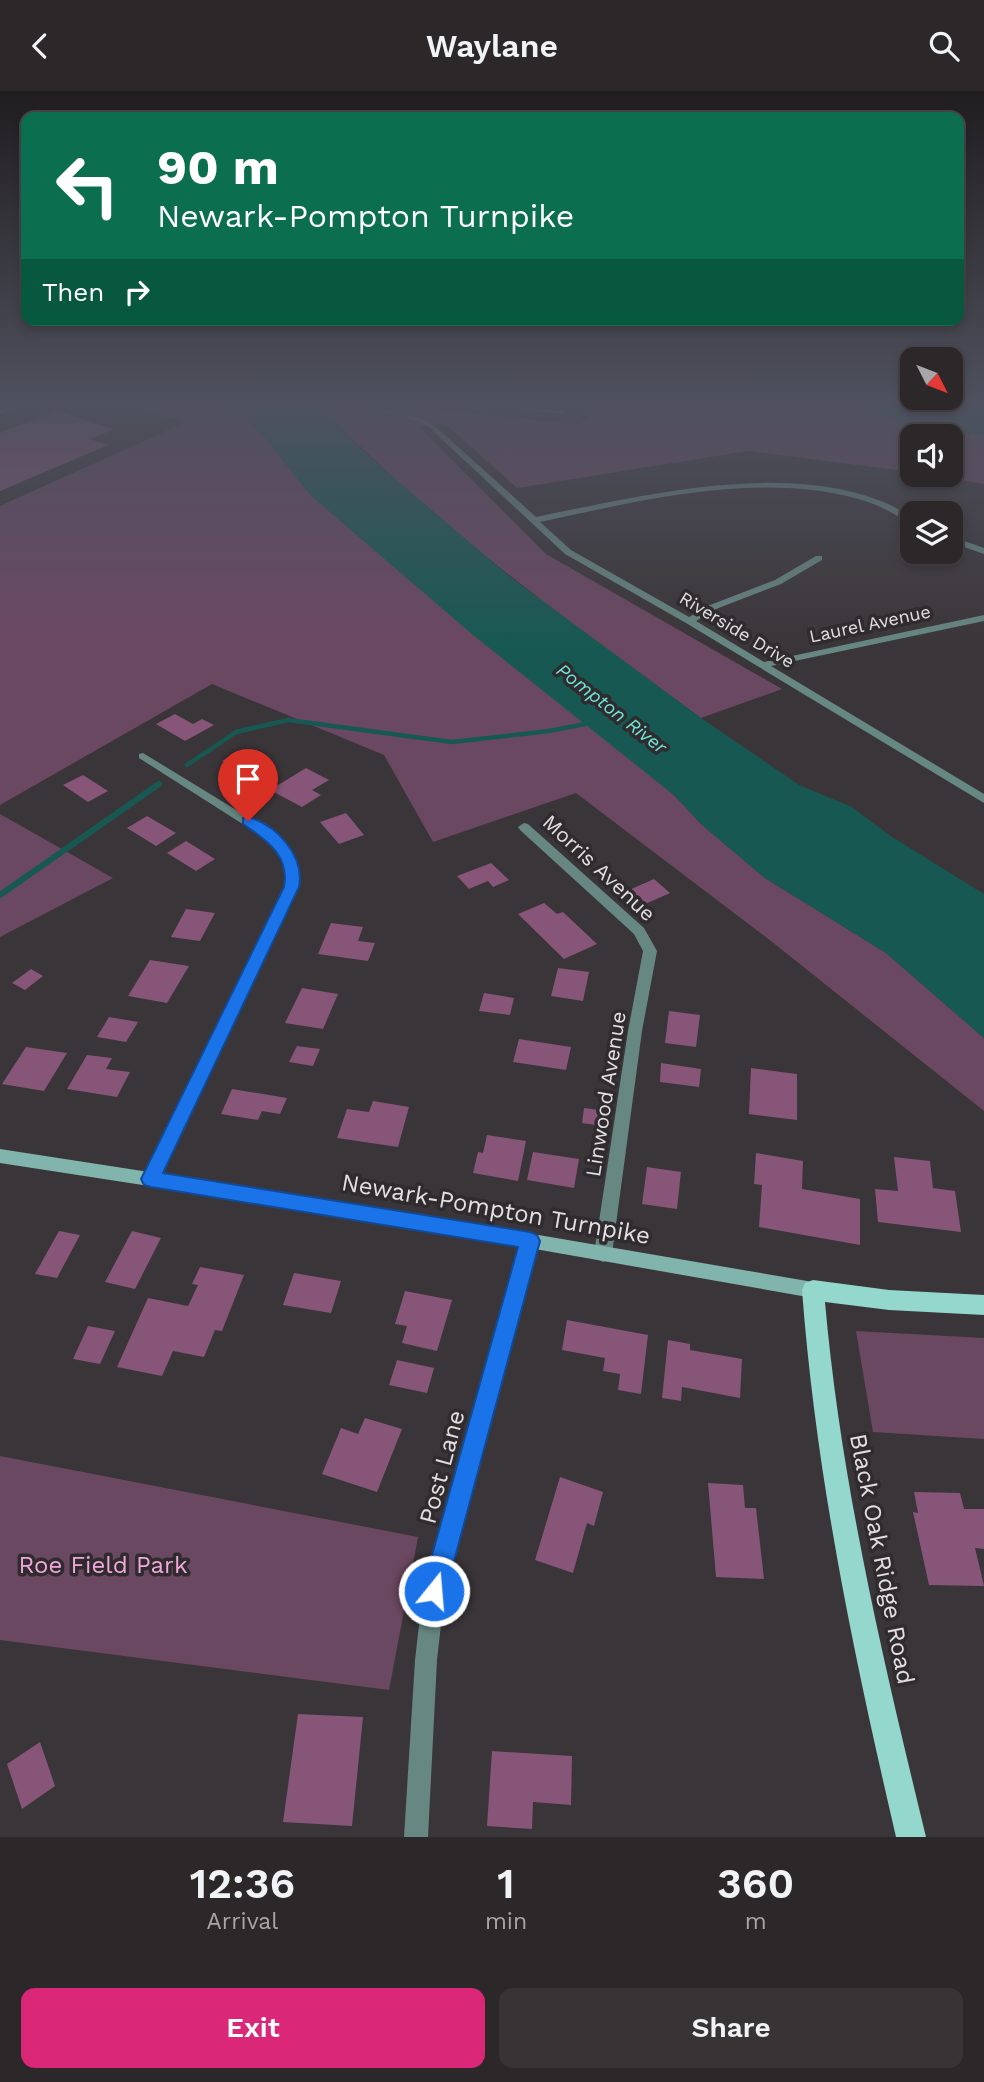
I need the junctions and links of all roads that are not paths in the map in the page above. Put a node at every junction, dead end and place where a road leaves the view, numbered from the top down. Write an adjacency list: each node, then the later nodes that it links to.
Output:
1 (496, 485): 5 (street, Riverside Drive)
2 (752, 485): 5 (street)
3 (776, 485): 4 (street)
4 (900, 514)
5 (536, 520): 10 (street, Riverside Drive)
6 (963, 544): 7 (street)
7 (984, 551)
8 (819, 558): 10 (street)
9 (984, 618): 11 (street, Laurel Avenue)
10 (689, 621): 11 (street, Riverside Drive)
11 (763, 665): 13 (street, Riverside Drive)
12 (143, 755): 17 (street)
13 (984, 799)
14 (524, 827): 15 (street, Morris Avenue)
15 (647, 941): 19 (street, Linwood Avenue)
16 (0, 1156): 17 (main road, Newark-Pompton Turnpike)
17 (151, 1179): 18 (main road, Newark-Pompton Turnpike)
18 (530, 1241): 19 (main road, Newark-Pompton Turnpike); 22 (street, Post Lane)
19 (603, 1254): 20 (main road, Newark-Pompton Turnpike)
20 (813, 1290): 21 (main road, Newark-Pompton Turnpike); 23 (main road, Black Oak Ridge Road)
21 (984, 1305)
22 (416, 1837)
23 (911, 1837)

